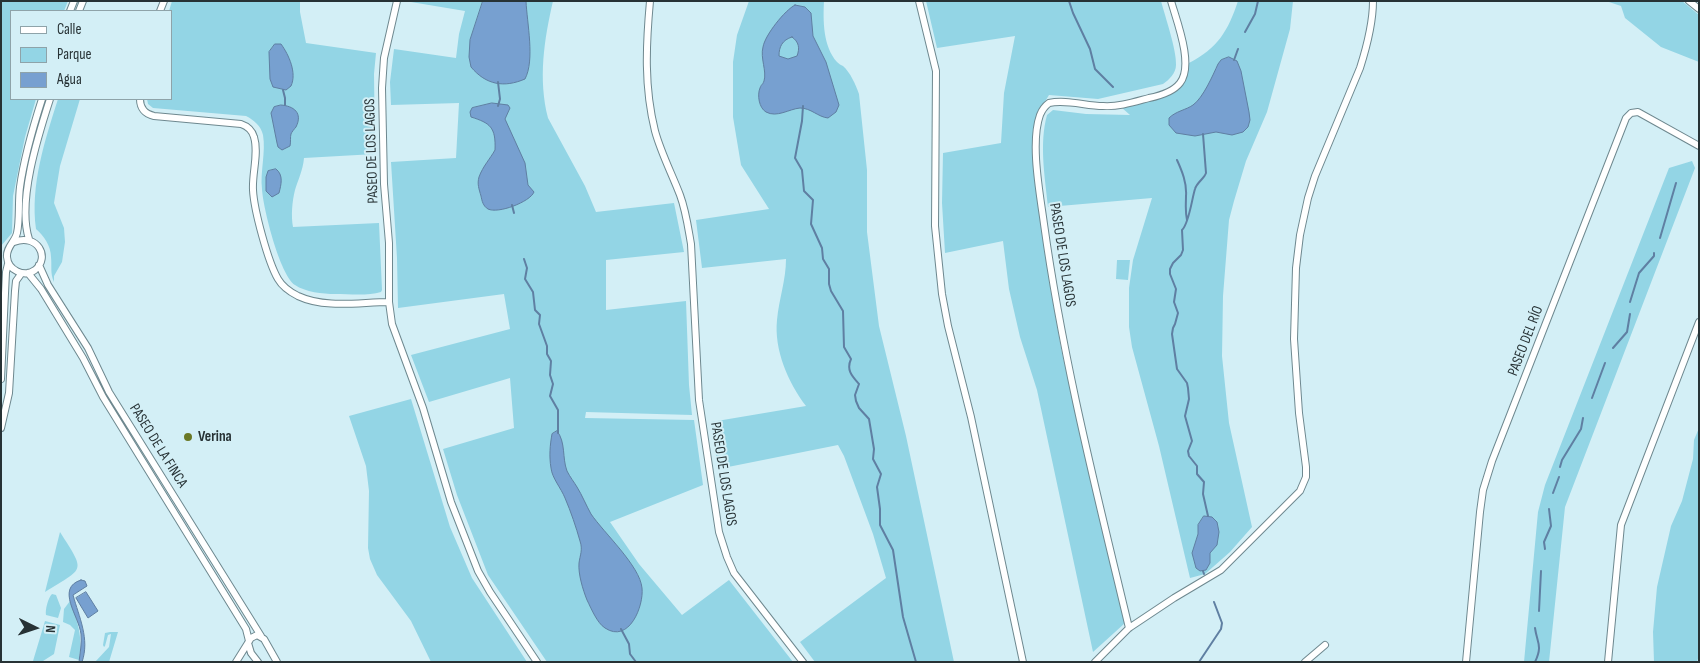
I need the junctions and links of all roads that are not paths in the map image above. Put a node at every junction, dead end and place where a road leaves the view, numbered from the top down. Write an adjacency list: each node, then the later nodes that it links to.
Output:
1 (396, 1): 17 (street, PASEO DE LOS LAGOS)
2 (650, 1): 29 (street, PASEO DE LOS LAGOS)
3 (918, 1): 30 (street)
4 (1171, 1): 21 (street, PASEO DE LOS LAGOS)
5 (1373, 1): 21 (street)
6 (1689, 1): 7 (street)
7 (1699, 9)
8 (42, 100): 13 (street)
9 (50, 100): 12 (street)
10 (140, 100): 17 (street)
11 (1699, 146): 33 (street, PASEO DEL RÍO)
12 (29, 239): 13 (street); 15 (street)
13 (14, 242): 14 (street)
14 (8, 264): 16 (street); 19 (street)
15 (39, 265): 16 (street); 22 (street, PASEO DE LA FINCA)
16 (25, 273): 20 (street); 23 (street, PASEO DE LA FINCA)
17 (389, 302): 28 (street, PASEO DE LOS LAGOS)
18 (1699, 322): 34 (street)
19 (1, 379)
20 (1, 428)
21 (1129, 628): 31 (street)
22 (261, 636): 23 (street); 25 (street, PASEO DE LA FINCA)
23 (249, 642): 26 (street); 27 (street, PASEO DE LA FINCA)
24 (1325, 645): 32 (street)
25 (275, 660)
26 (236, 662)
27 (258, 662)
28 (537, 662)
29 (802, 662)
30 (1023, 662)
31 (1095, 662)
32 (1305, 662)
33 (1466, 662)
34 (1608, 662)

